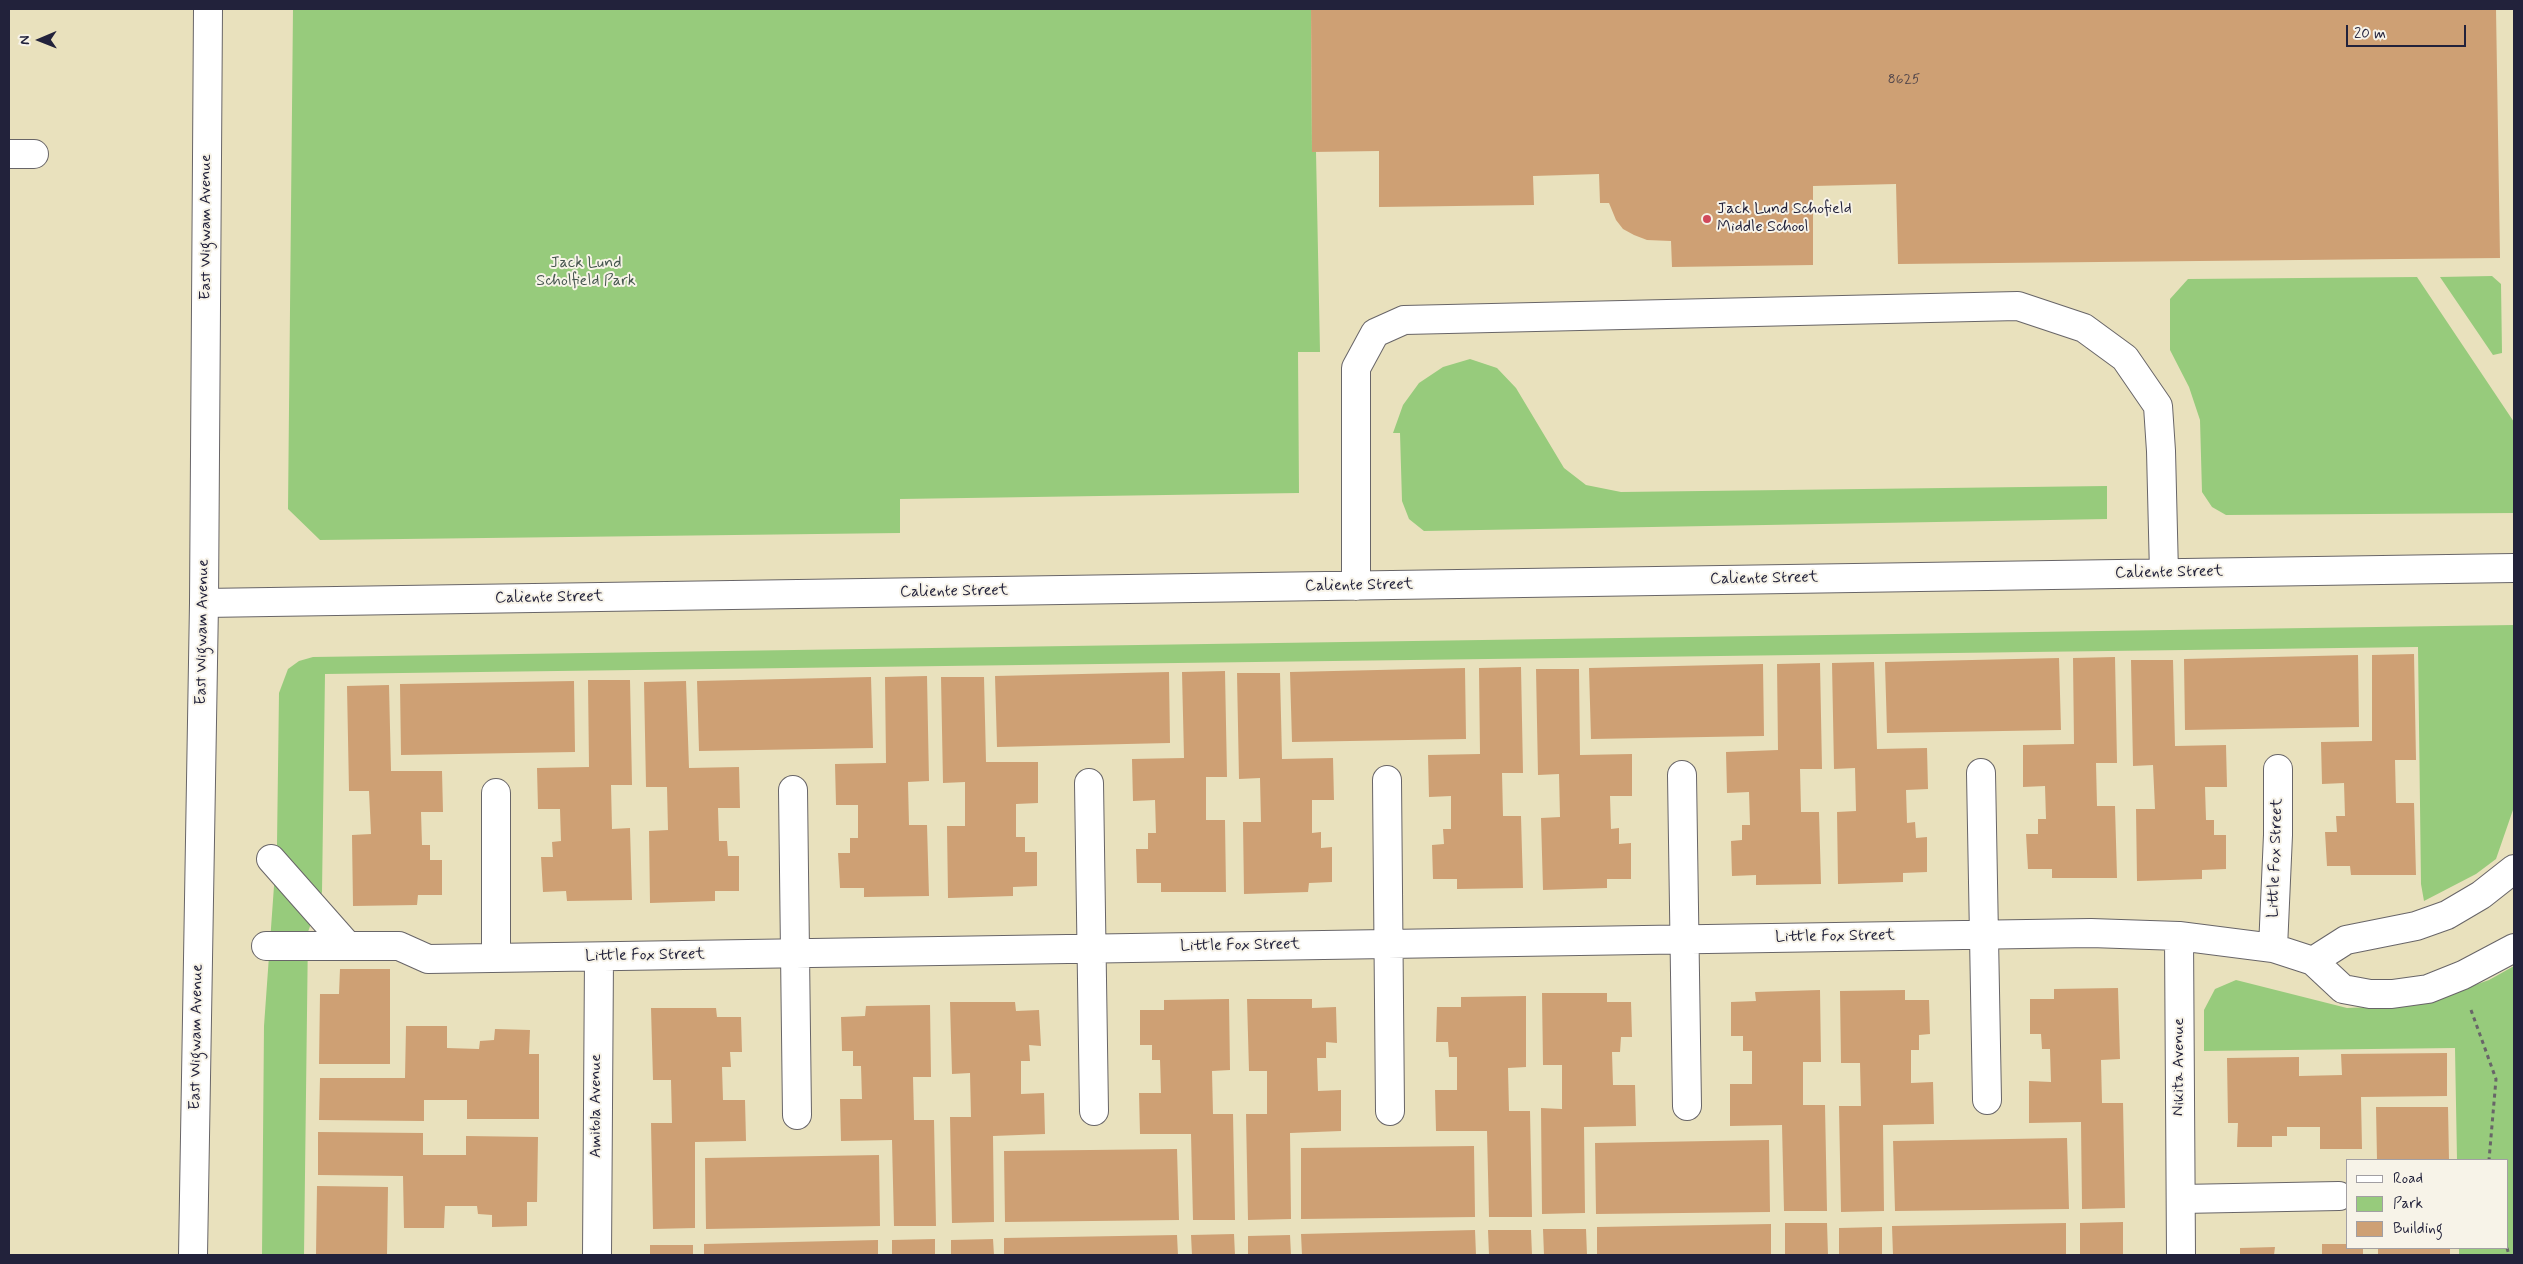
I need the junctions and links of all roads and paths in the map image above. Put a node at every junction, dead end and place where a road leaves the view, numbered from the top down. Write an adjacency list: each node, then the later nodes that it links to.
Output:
1 (208, 9): 5 (street, East Wigwam Avenue)
2 (2514, 568): 3 (street, Caliente Street)
3 (2164, 573): 4 (street, Caliente Street); 4 (street)
4 (1356, 586): 5 (street, Caliente Street)
5 (204, 603): 37 (street, East Wigwam Avenue)
6 (2278, 769): 21 (street, Little Fox Street)
7 (1981, 773): 15 (street)
8 (1682, 775): 17 (street)
9 (1387, 780): 18 (street)
10 (1090, 783): 23 (street)
11 (793, 790): 24 (street)
12 (496, 793): 26 (street)
13 (271, 860): 20 (street)
14 (2514, 869): 27 (street)
15 (1984, 934): 16 (street, Little Fox Street); 17 (street, Little Fox Street); 29 (street)
16 (2179, 936): 21 (street, Little Fox Street); 36 (street, Nikita Avenue)
17 (1685, 940): 18 (street, Little Fox Street); 30 (street)
18 (1389, 944): 23 (street, Little Fox Street); 31 (street)
19 (266, 946): 20 (street)
20 (347, 946): 26 (street, Little Fox Street)
21 (2273, 948): 27 (street, Little Fox Street)
22 (2514, 948): 27 (street, Little Fox Street)
23 (1092, 949): 24 (street, Little Fox Street); 32 (street)
24 (795, 954): 25 (street, Little Fox Street); 33 (street)
25 (598, 957): 26 (street, Little Fox Street); 38 (street, Amitola Avenue)
26 (496, 958)
27 (2313, 961)
28 (2468, 1004): 34 (path)
29 (1987, 1100)
30 (1687, 1106)
31 (1390, 1110)
32 (1094, 1111)
33 (797, 1115)
34 (2489, 1159)
35 (2339, 1196): 36 (street)
36 (2181, 1199): 39 (street, Nikita Avenue)
37 (194, 1255)
38 (597, 1255)
39 (2181, 1255)

